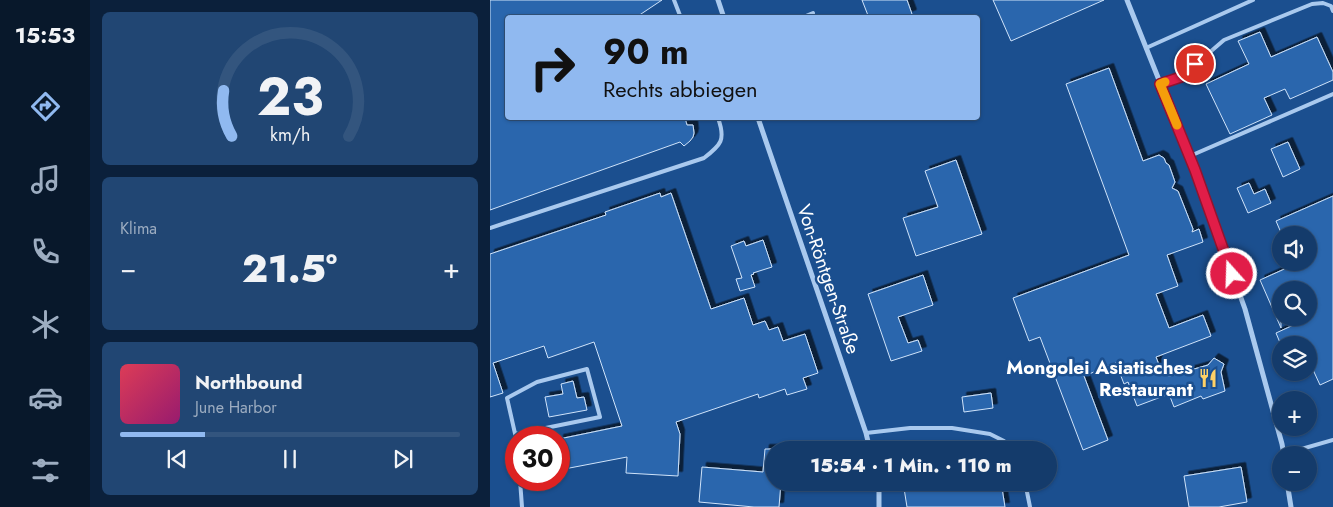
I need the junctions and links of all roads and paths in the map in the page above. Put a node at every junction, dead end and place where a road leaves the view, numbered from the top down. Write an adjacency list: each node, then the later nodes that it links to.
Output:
1 (674, 0): 7 (lane)
2 (718, 0): 8 (street)
3 (1127, 0): 10 (street)
4 (1253, 0): 10 (lane)
5 (1333, 10): 11 (lane)
6 (813, 13): 9 (lane)
7 (679, 15)
8 (723, 15)
9 (808, 15)
10 (1146, 48): 11 (street)
11 (1160, 84): 15 (street)
12 (1333, 94): 15 (lane)
13 (719, 120): 16 (lane)
14 (759, 120): 17 (street, Von-Röntgen-Straße)
15 (1190, 156): 22 (street)
16 (490, 228)
17 (866, 433): 20 (street, Von-Röntgen-Straße); 21 (lane)
18 (516, 436): 18 (lane)
19 (1333, 440): 23 (lane)
20 (868, 441)
21 (1004, 441)
22 (1282, 446)
23 (1312, 446)
24 (521, 491): 28 (lane)
25 (879, 491): 29 (street)
26 (1026, 491): 30 (lane)
27 (1288, 491): 31 (street)
28 (522, 507)
29 (880, 507)
30 (1030, 507)
31 (1291, 507)

